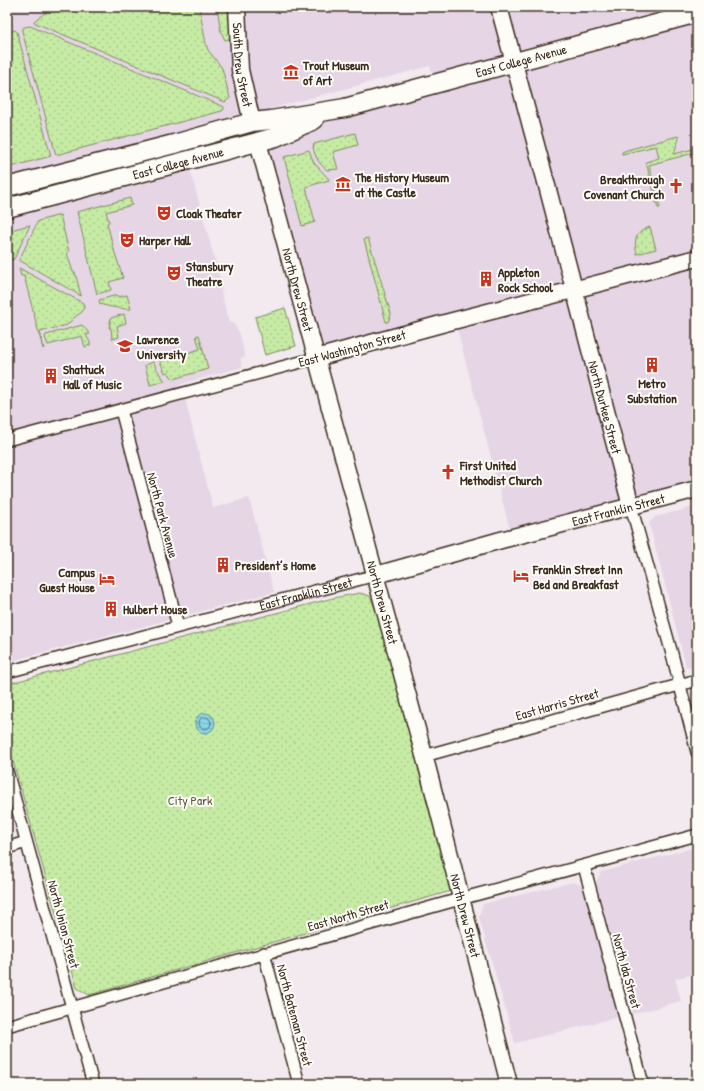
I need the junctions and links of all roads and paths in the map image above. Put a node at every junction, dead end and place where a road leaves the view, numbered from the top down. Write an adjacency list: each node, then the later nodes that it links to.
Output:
1 (236, 7): 6 (street, South Drew Street)
2 (498, 7): 4 (street, North Durkee Street)
3 (697, 13): 4 (main road, East College Avenue)
4 (514, 62): 5 (main road, East College Avenue); 11 (street, North Durkee Street)
5 (345, 108): 6 (main road, East College Avenue); 7 (main road, East College Avenue)
6 (252, 122): 7 (street, North Drew Street); 8 (main road, East College Avenue)
7 (258, 142): 9 (main road, East College Avenue); 12 (street, North Drew Street)
8 (7, 187)
9 (7, 208)
10 (697, 258): 11 (street, East Washington Street)
11 (574, 290): 12 (street, East Washington Street); 16 (street, North Durkee Street)
12 (316, 358): 13 (street, East Washington Street); 17 (street, North Drew Street)
13 (121, 410): 14 (street, East Washington Street); 18 (street, North Park Avenue)
14 (7, 440)
15 (697, 488): 16 (street, East Franklin Street)
16 (631, 506): 17 (street, East Franklin Street); 21 (street, North Durkee Street)
17 (376, 575): 18 (street, East Franklin Street); 23 (street, North Drew Street)
18 (178, 626): 19 (street, East Franklin Street)
19 (7, 672)
20 (697, 680): 21 (street, East Harris Street)
21 (680, 684): 22 (street, North Durkee Street); 23 (street, East Harris Street)
22 (697, 752)
23 (424, 756): 29 (street, North Drew Street)
24 (7, 771): 26 (street, North Union Street)
25 (697, 835): 28 (street, East North Street)
26 (26, 842): 27 (street); 31 (street, North Union Street)
27 (7, 848)
28 (584, 866): 29 (street, East North Street); 36 (street, North Ida Street)
29 (460, 899): 30 (street, East North Street); 35 (street, North Drew Street)
30 (264, 953): 31 (street, East North Street); 34 (street, North Bateman Street)
31 (72, 1008): 32 (street, East North Street); 33 (street, North Union Street)
32 (7, 1026)
33 (93, 1084)
34 (299, 1084)
35 (509, 1084)
36 (643, 1084)

